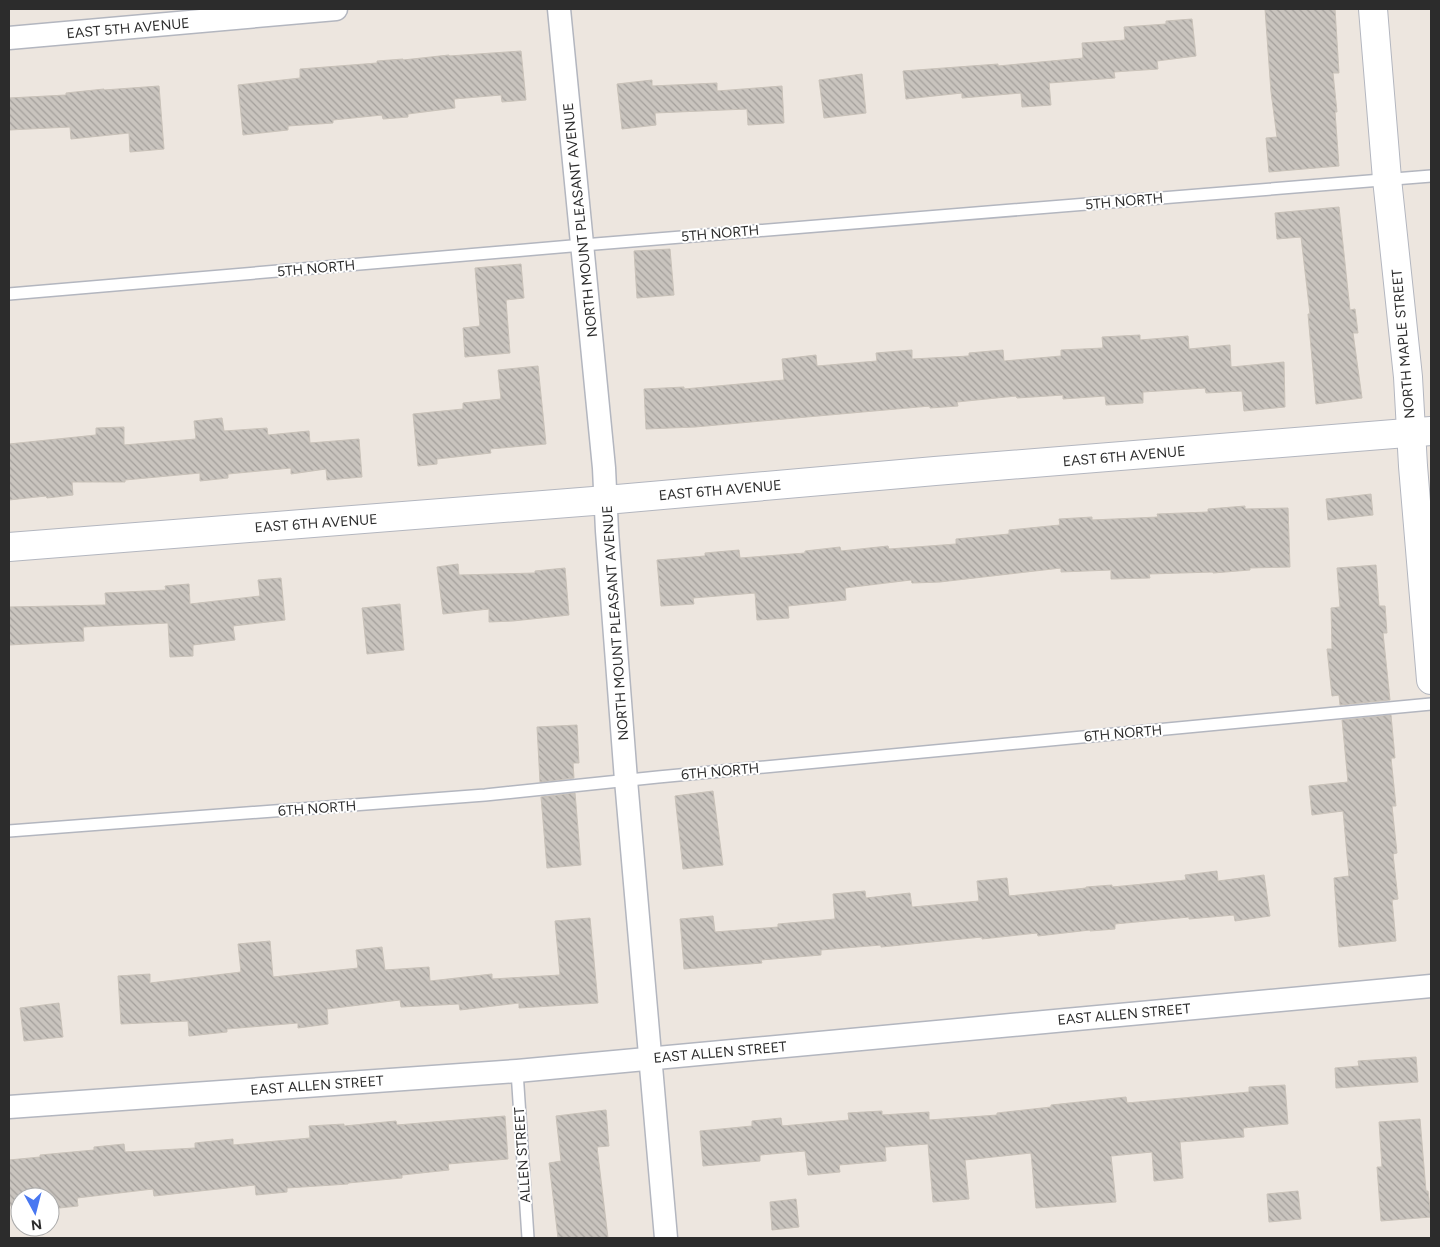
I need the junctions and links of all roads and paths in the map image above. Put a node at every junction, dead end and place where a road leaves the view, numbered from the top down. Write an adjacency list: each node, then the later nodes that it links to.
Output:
1 (336, 9): 4 (street, EAST 5TH AVENUE)
2 (559, 9): 7 (street, NORTH MOUNT PLEASANT AVENUE)
3 (1372, 9): 6 (street, NORTH MAPLE STREET)
4 (9, 38)
5 (1431, 176): 6 (lane, 5TH NORTH)
6 (1387, 179): 7 (lane, 5TH NORTH); 9 (street, NORTH MAPLE STREET)
7 (583, 245): 8 (lane, 5TH NORTH); 10 (street, NORTH MOUNT PLEASANT AVENUE)
8 (9, 294)
9 (1421, 432): 10 (street, EAST 6TH AVENUE); 12 (street, NORTH MAPLE STREET)
10 (606, 500): 11 (street, EAST 6TH AVENUE); 14 (street, NORTH MOUNT PLEASANT AVENUE)
11 (9, 547)
12 (1431, 680)
13 (1431, 704): 14 (lane, 6TH NORTH)
14 (626, 780): 15 (lane, 6TH NORTH); 17 (street, NORTH MOUNT PLEASANT AVENUE)
15 (9, 831)
16 (1431, 986): 17 (street, EAST ALLEN STREET)
17 (651, 1058): 18 (street, EAST ALLEN STREET); 21 (street, NORTH MOUNT PLEASANT AVENUE)
18 (517, 1071): 19 (street, EAST ALLEN STREET); 20 (lane, ALLEN STREET)
19 (9, 1107)
20 (528, 1238)
21 (666, 1238)

